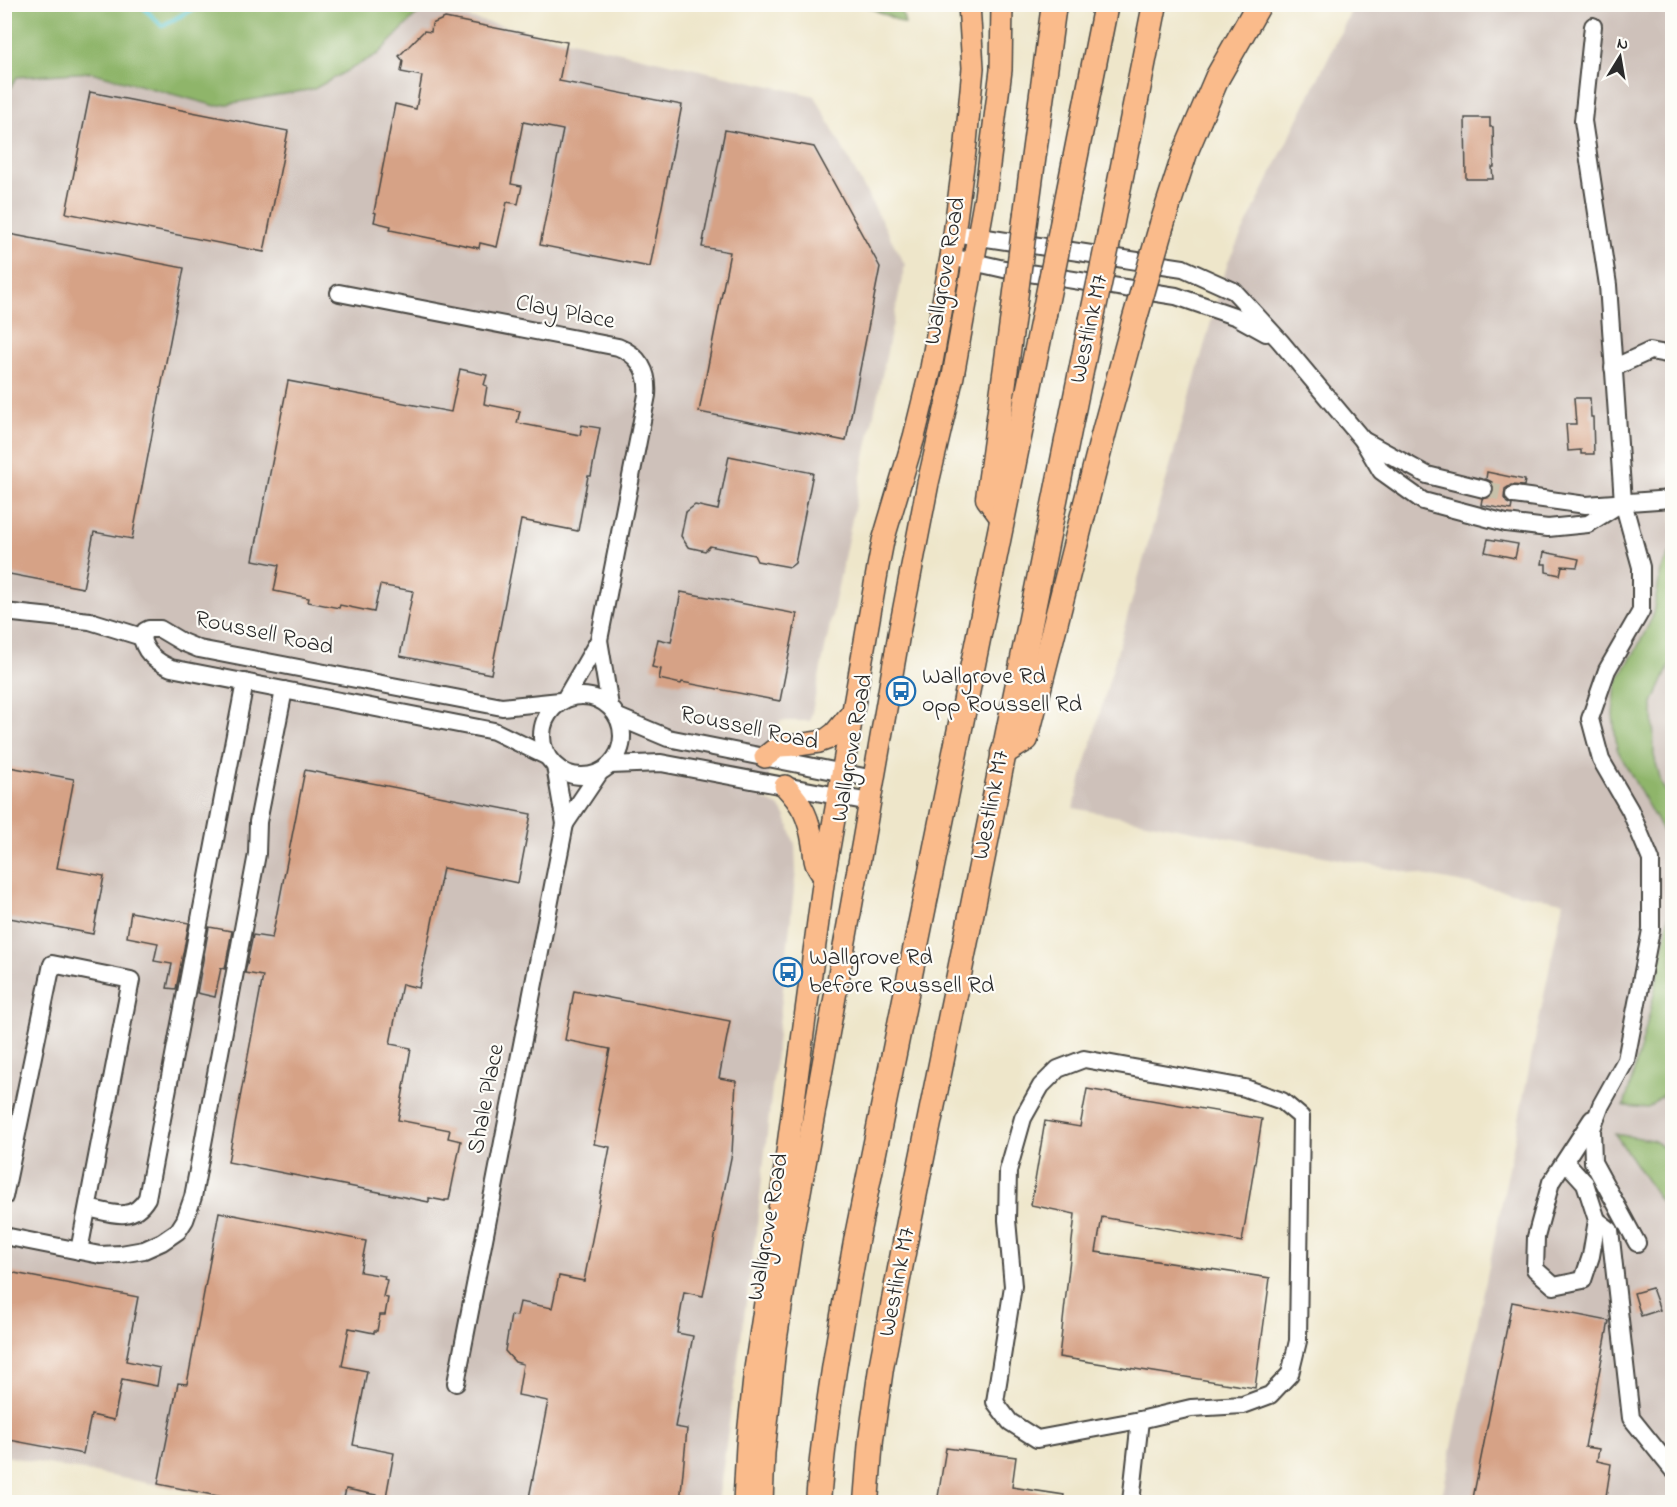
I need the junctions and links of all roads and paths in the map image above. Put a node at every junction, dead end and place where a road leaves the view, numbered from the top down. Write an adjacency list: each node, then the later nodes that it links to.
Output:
1 (969, 4): 8 (main road, Wallgrove Road)
2 (1002, 4): 9 (main road, Wallgrove Road)
3 (1054, 4): 21 (highway, bridge)
4 (1106, 4): 21 (highway, Westlink M7, bridge)
5 (1155, 4): 30 (highway, Westlink M7, bridge)
6 (1259, 4): 30 (highway, bridge)
7 (1593, 26): 15 (street)
8 (954, 233): 9 (street); 10 (main road, Wallgrove Road)
9 (978, 238): 11 (main road, Wallgrove Road); 13 (street)
10 (951, 257): 11 (street); 29 (main road, Wallgrove Road)
11 (974, 262): 13 (street); 35 (main road, Wallgrove Road)
12 (339, 293): 24 (street, Clay Place)
13 (1280, 341): 16 (street)
14 (1672, 355): 15 (street)
15 (1613, 368): 20 (street)
16 (1362, 439): 17 (street); 20 (street)
17 (1484, 489)
18 (1514, 495): 20 (street)
19 (1672, 499): 20 (street)
20 (1623, 502): 41 (street)
21 (1002, 517): 54 (highway, Westlink M7)
22 (4, 612): 23 (street)
23 (142, 637): 25 (street, Roussell Road); 27 (street, Roussell Road)
24 (599, 640): 27 (street, Clay Place); 28 (street, Clay Place)
25 (245, 682): 26 (street, Roussell Road); 44 (street)
26 (284, 690): 32 (street, Roussell Road); 48 (street)
27 (563, 700): 28 (street); 32 (street)
28 (614, 711): 31 (street, Roussell Road); 33 (street)
29 (852, 711): 31 (main road); 34 (main road, Wallgrove Road)
30 (1003, 753): 55 (highway, Westlink M7)
31 (765, 757): 34 (street, Roussell Road)
32 (551, 761): 33 (street); 39 (street, Shale Place)
33 (605, 769): 36 (street, Roussell Road); 39 (street, Shale Place)
34 (842, 773): 35 (street, Roussell Road); 37 (main road, Wallgrove Road)
35 (874, 779): 38 (main road, Wallgrove Road)
36 (785, 786): 37 (street, Roussell Road); 40 (main road)
37 (837, 797): 38 (street, Roussell Road); 40 (main road, Wallgrove Road)
38 (870, 802): 53 (main road, Wallgrove Road)
39 (565, 824): 49 (street, Shale Place)
40 (824, 877): 52 (main road, Wallgrove Road)
41 (1601, 1105): 42 (street); 47 (street)
42 (1565, 1161): 45 (street); 45 (street)
43 (4, 1197): 44 (street)
44 (88, 1208): 48 (street)
45 (1597, 1220): 51 (street)
46 (4, 1236): 48 (street)
47 (1637, 1243)
48 (79, 1251)
49 (456, 1383)
50 (1140, 1420): 50 (street); 56 (street)
51 (1672, 1469)
52 (744, 1503)
53 (762, 1503)
54 (818, 1503)
55 (866, 1503)
56 (1131, 1503)

